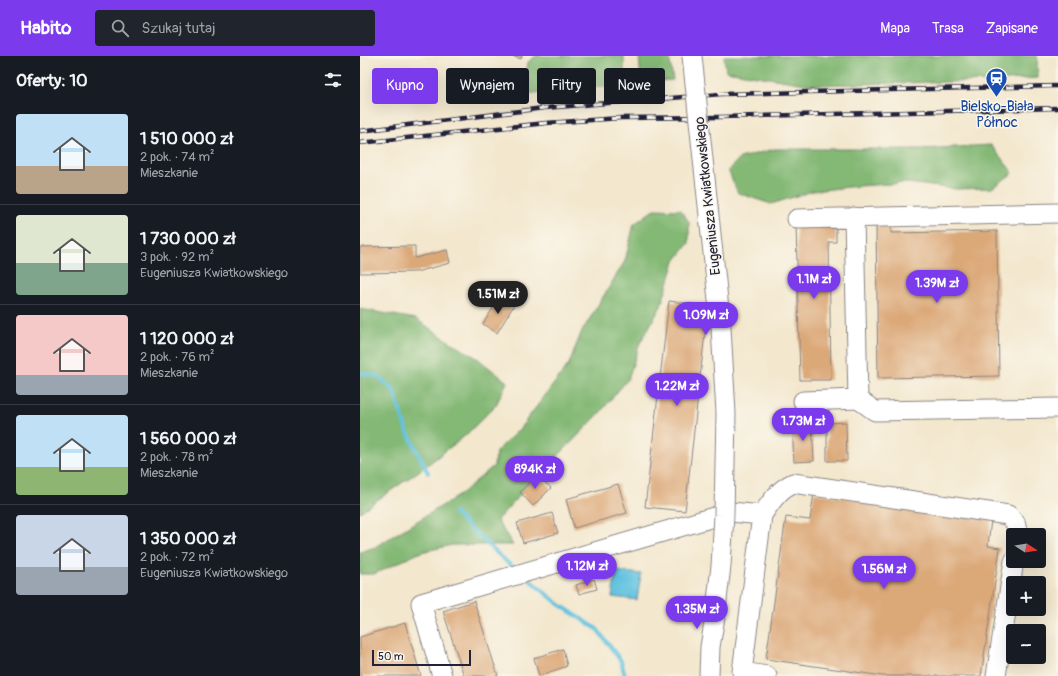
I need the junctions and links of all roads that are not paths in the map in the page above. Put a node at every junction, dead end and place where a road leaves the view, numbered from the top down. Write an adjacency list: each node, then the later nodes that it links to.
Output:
1 (692, 56): 11 (street, Eugeniusza Kwiatkowskiego, bridge)
2 (1058, 213): 3 (street)
3 (854, 217): 4 (street); 5 (street)
4 (797, 219)
5 (858, 399): 6 (street); 7 (street)
6 (803, 401)
7 (1058, 408)
8 (762, 515): 9 (street); 12 (street); 15 (street)
9 (1016, 528)
10 (1013, 568): 16 (street)
11 (710, 647): 13 (street, Eugeniusza Kwiatkowskiego); 14 (street, Eugeniusza Kwiatkowskiego)
12 (442, 676)
13 (697, 676)
14 (709, 676)
15 (767, 676)
16 (996, 676)

